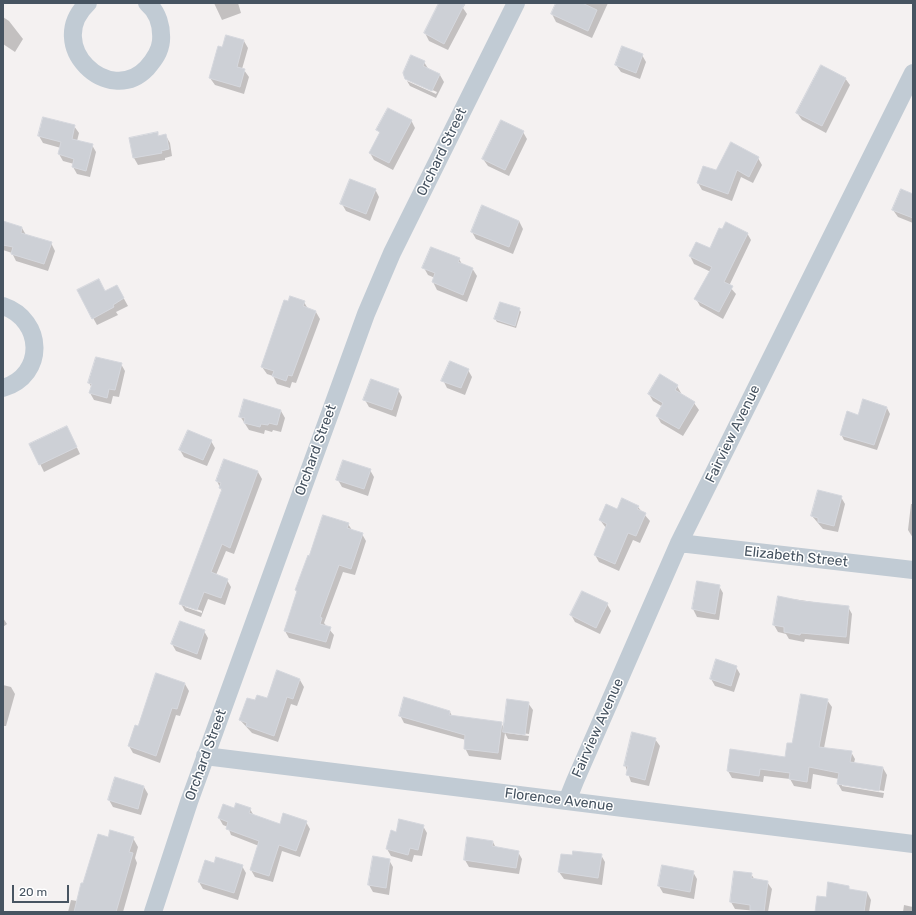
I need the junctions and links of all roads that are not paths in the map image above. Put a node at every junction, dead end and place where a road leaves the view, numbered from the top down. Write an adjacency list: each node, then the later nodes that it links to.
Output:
1 (147, 3): 3 (street)
2 (516, 3): 9 (street, Orchard Street)
3 (81, 5)
4 (913, 73): 7 (street, Fairview Avenue)
5 (3, 306): 6 (street)
6 (3, 388)
7 (679, 543): 8 (street, Elizabeth Street); 10 (street, Fairview Avenue)
8 (913, 570)
9 (205, 756): 10 (street, Florence Avenue); 12 (street, Orchard Street)
10 (567, 802): 11 (street, Florence Avenue)
11 (913, 844)
12 (153, 912)

